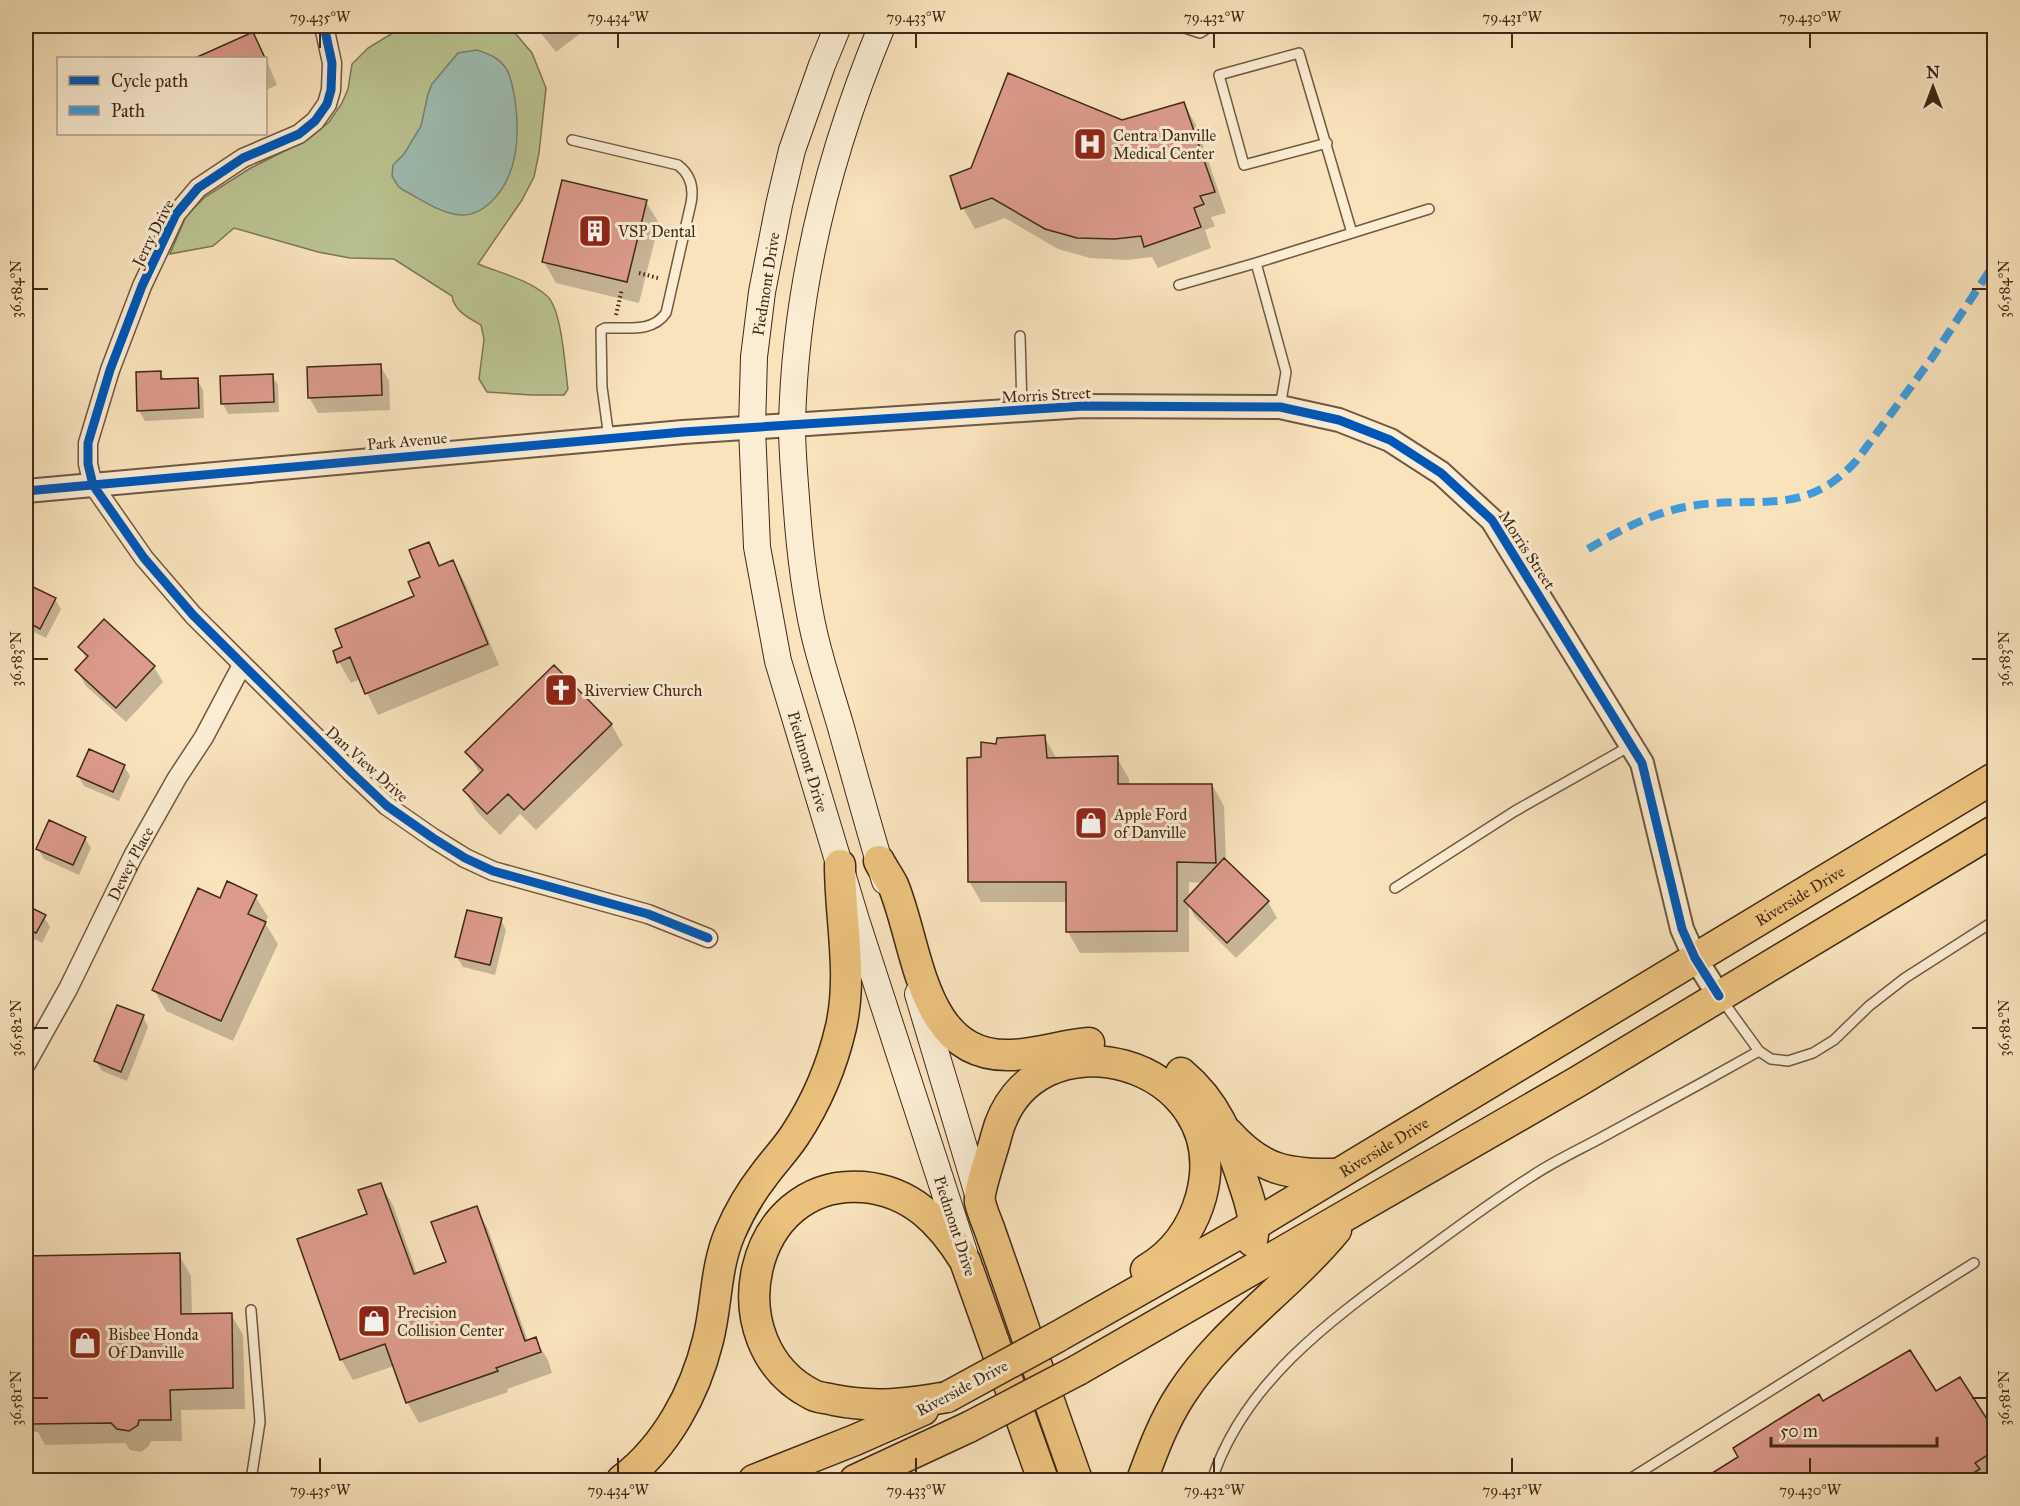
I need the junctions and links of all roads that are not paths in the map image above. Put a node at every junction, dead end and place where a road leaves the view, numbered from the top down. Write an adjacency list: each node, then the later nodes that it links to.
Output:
1 (324, 26): 18 (street, Jerry Drive)
2 (838, 26): 16 (main road, Piedmont Drive)
3 (882, 26): 15 (main road, Piedmont Drive)
4 (1179, 26): 5 (lane)
5 (1211, 26)
6 (572, 140): 17 (lane)
7 (1327, 142): 7 (lane); 9 (lane)
8 (1429, 209): 9 (lane)
9 (1352, 233): 10 (lane)
10 (1256, 263): 11 (lane); 13 (lane)
11 (1179, 285)
12 (1020, 336): 14 (lane)
13 (1280, 407): 14 (street, Morris Street); 21 (street, Morris Street)
14 (1023, 411): 15 (street, Morris Street)
15 (792, 426): 16 (street, Park Avenue); 24 (main road, Piedmont Drive)
16 (752, 428): 17 (street, Park Avenue); 25 (main road, Piedmont Drive)
17 (609, 439): 18 (street, Park Avenue)
18 (93, 485): 19 (street, Park Avenue); 20 (street, Dan View Drive)
19 (26, 491)
20 (242, 665): 28 (street, Dan View Drive); 32 (street, Dewey Place)
21 (1632, 745): 26 (lane); 29 (street, Morris Street)
22 (1995, 778): 29 (main road, Riverside Drive)
23 (1995, 831): 30 (main road)
24 (879, 861): 33 (main road); 35 (main road, Piedmont Drive)
25 (840, 865): 39 (main road, Piedmont Drive); 45 (main road)
26 (1395, 888)
27 (1995, 921): 31 (lane)
28 (708, 938)
29 (1695, 957): 30 (street, Morris Street); 34 (main road, Riverside Drive)
30 (1719, 996): 31 (lane); 36 (main road)
31 (1759, 1051): 51 (lane)
32 (26, 1064)
33 (1227, 1133): 34 (main road); 37 (main road)
34 (1338, 1174): 37 (main road, Riverside Drive)
35 (980, 1201): 42 (main road); 49 (main road, Piedmont Drive)
36 (1349, 1212): 40 (main road); 50 (main road)
37 (1254, 1225): 40 (main road); 42 (main road, Riverside Drive)
38 (1974, 1263): 52 (lane)
39 (974, 1283): 43 (main road); 48 (main road, Piedmont Drive)
40 (1226, 1284): 47 (main road, bridge)
41 (251, 1310): 44 (lane)
42 (1100, 1313): 43 (main road, Riverside Drive, bridge)
43 (947, 1397): 46 (main road, Riverside Drive)
44 (251, 1480)
45 (622, 1480)
46 (754, 1480)
47 (855, 1480)
48 (1043, 1480)
49 (1077, 1480)
50 (1142, 1480)
51 (1212, 1480)
52 (1628, 1480)

